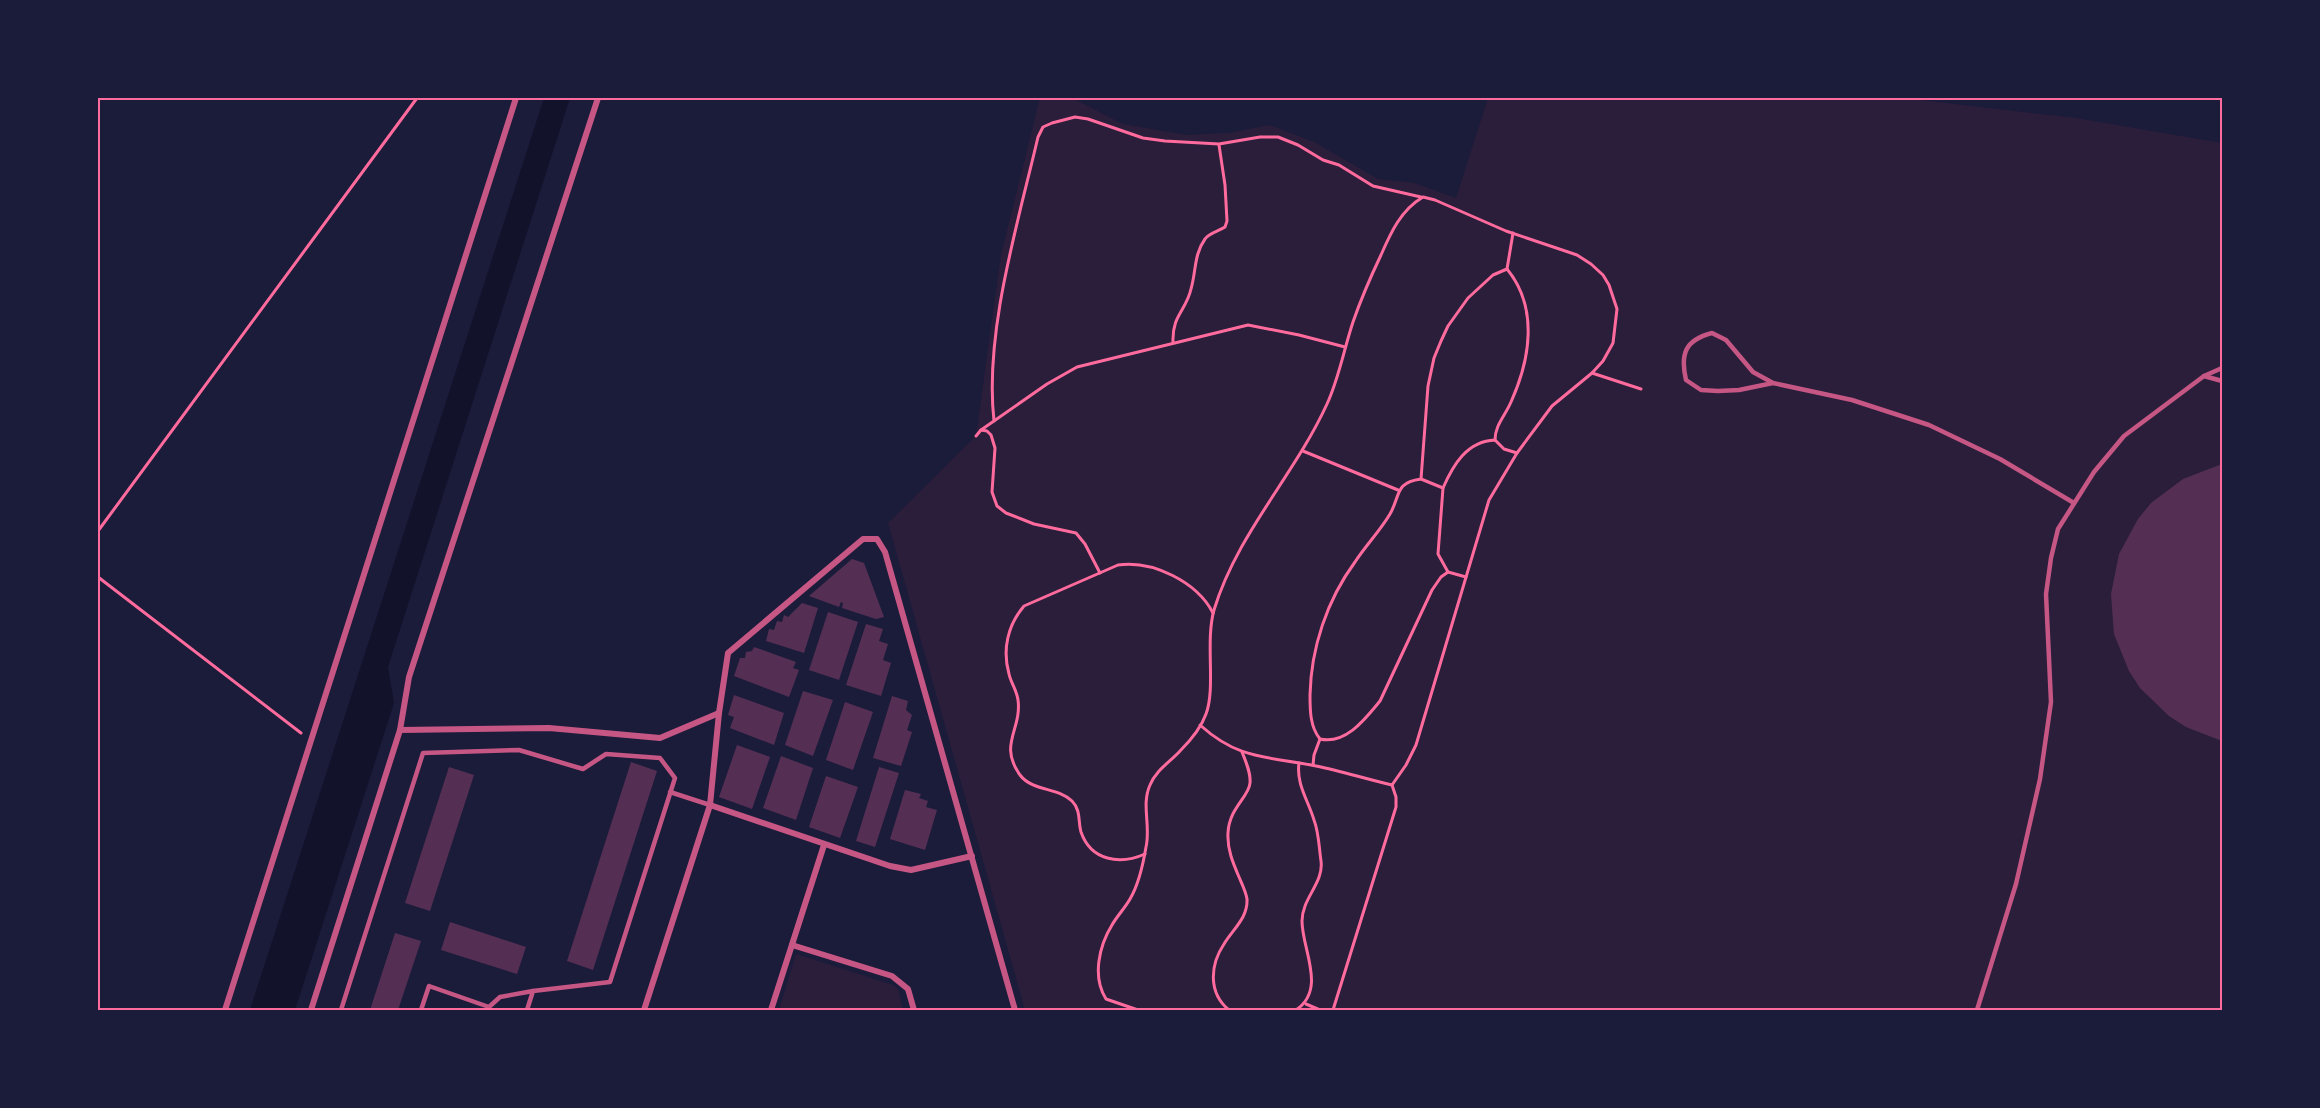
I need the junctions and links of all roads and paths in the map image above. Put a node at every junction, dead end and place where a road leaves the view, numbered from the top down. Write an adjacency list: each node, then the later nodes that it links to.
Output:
1 (417, 98): 26 (path)
2 (516, 98): 36 (street)
3 (598, 98): 34 (street)
4 (1219, 144): 5 (path); 8 (path); 16 (path)
5 (1423, 197): 6 (path); 9 (path)
6 (1514, 233): 7 (path); 11 (path)
7 (1507, 269): 19 (path); 22 (path)
8 (1173, 342): 9 (path); 16 (path)
9 (1345, 347): 20 (path)
10 (2223, 368): 12 (lane)
11 (1592, 374): 15 (path); 21 (path)
12 (2204, 376): 13 (lane); 25 (lane)
13 (2223, 381)
14 (1773, 383): 14 (lane); 25 (lane)
15 (1641, 389)
16 (994, 421): 17 (path)
17 (981, 430): 18 (path); 28 (path)
18 (976, 436)
19 (1495, 440): 21 (path); 23 (path)
20 (1303, 451): 24 (path); 31 (path)
21 (1517, 453): 30 (path)
22 (1421, 479): 23 (path); 24 (path)
23 (1443, 488): 27 (path)
24 (1399, 490): 35 (path)
25 (2074, 503): 65 (lane)
26 (98, 531)
27 (1448, 572): 30 (path); 35 (path)
28 (1100, 573): 31 (path); 44 (path)
29 (98, 577): 36 (path)
30 (1466, 577): 40 (path)
31 (1214, 613): 33 (path)
32 (719, 713): 34 (street); 42 (street); 45 (street)
33 (1200, 725): 37 (path); 44 (path)
34 (400, 730): 51 (street)
35 (1320, 739): 39 (path)
36 (311, 741): 50 (street)
37 (1242, 751): 38 (path); 61 (path)
38 (1299, 763): 39 (path); 48 (path)
39 (1313, 765): 40 (path)
40 (1392, 785): 64 (path)
41 (670, 792): 42 (lane); 47 (lane); 52 (lane)
42 (710, 805): 43 (street); 56 (street)
43 (824, 844): 45 (street); 46 (street)
44 (1145, 854): 60 (path)
45 (972, 856): 59 (street)
46 (792, 945): 57 (street); 58 (street)
47 (533, 991): 49 (lane); 55 (lane)
48 (1306, 1004): 62 (path); 63 (path)
49 (489, 1009): 53 (lane); 54 (lane)
50 (225, 1011)
51 (311, 1011)
52 (341, 1011)
53 (421, 1011)
54 (498, 1011)
55 (527, 1011)
56 (644, 1011)
57 (771, 1011)
58 (914, 1011)
59 (1015, 1011)
60 (1138, 1011)
61 (1229, 1011)
62 (1296, 1011)
63 (1320, 1011)
64 (1333, 1011)
65 (1977, 1011)

